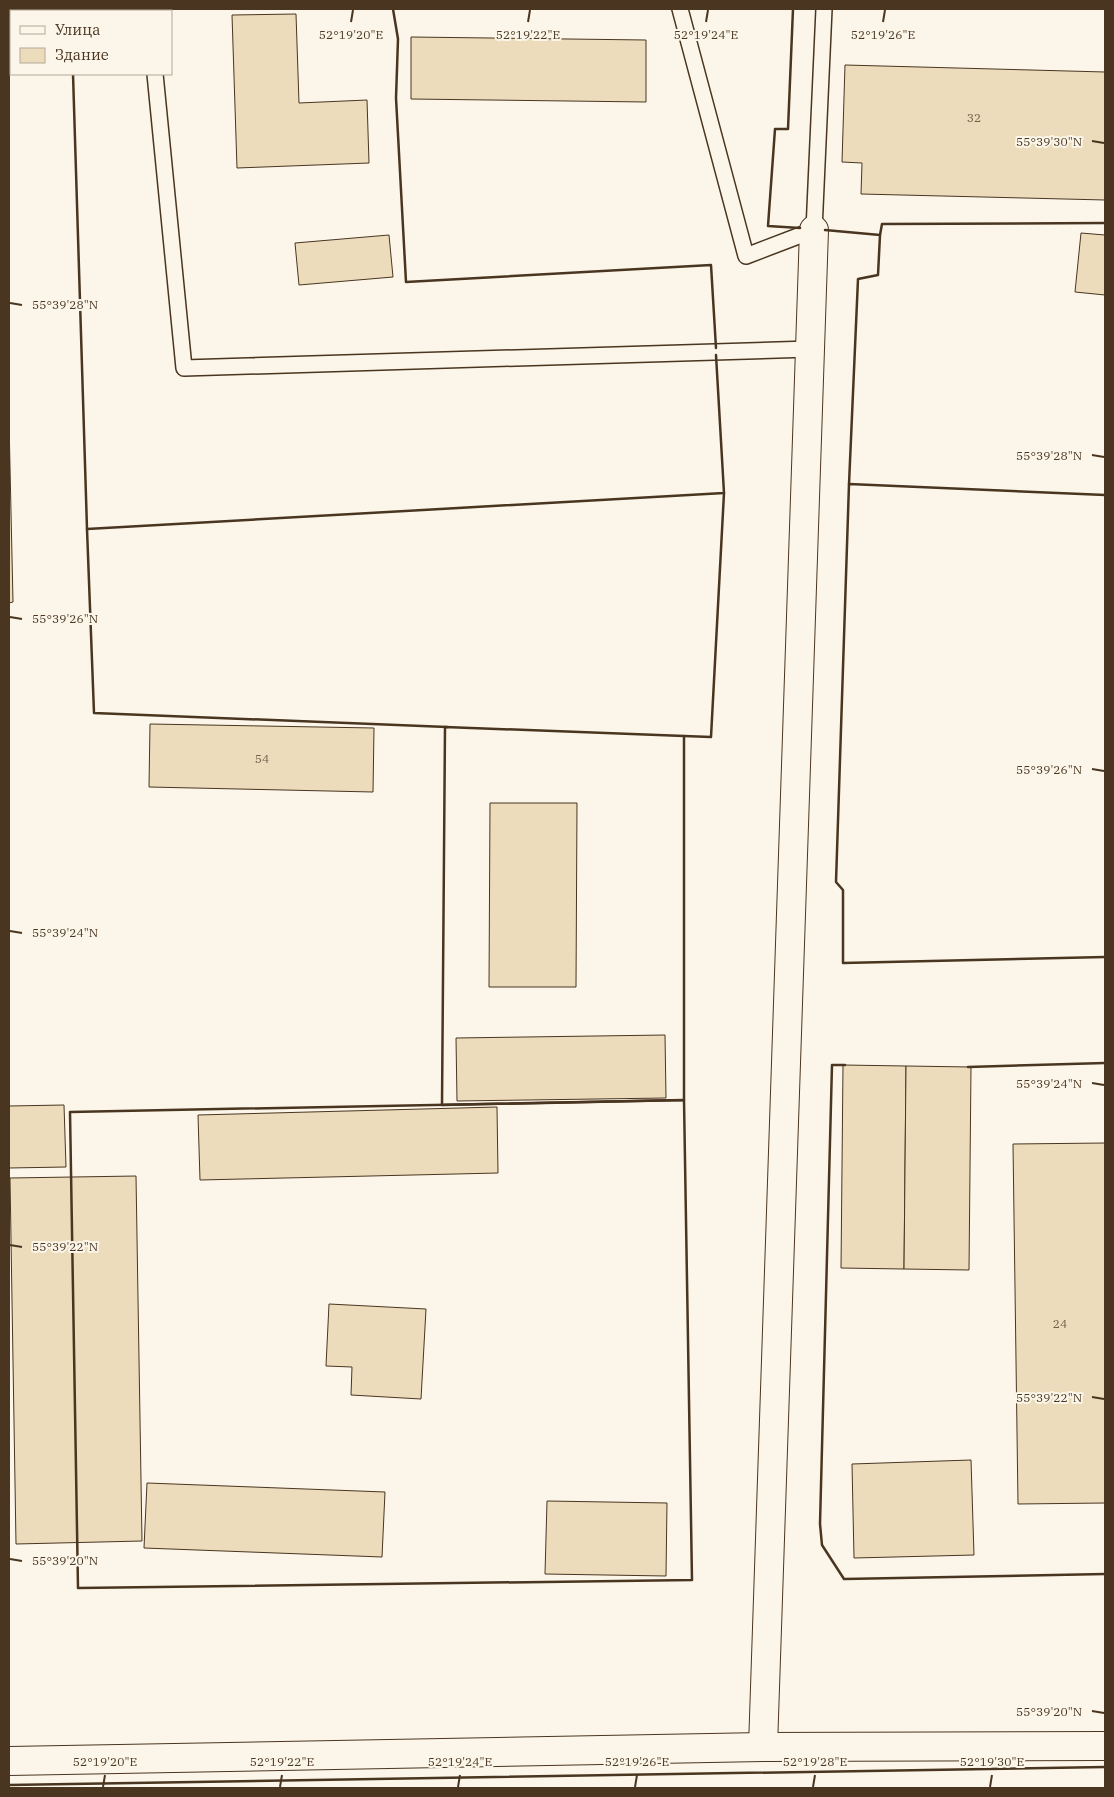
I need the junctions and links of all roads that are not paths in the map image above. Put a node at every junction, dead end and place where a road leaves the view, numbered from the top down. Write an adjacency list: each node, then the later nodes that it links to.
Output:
1 (680, 9): 4 (lane)
2 (824, 9): 4 (lane)
3 (155, 75): 5 (lane)
4 (814, 230): 5 (street)
5 (810, 349): 7 (street)
6 (1105, 1746): 7 (street)
7 (763, 1747): 8 (street)
8 (9, 1761)

